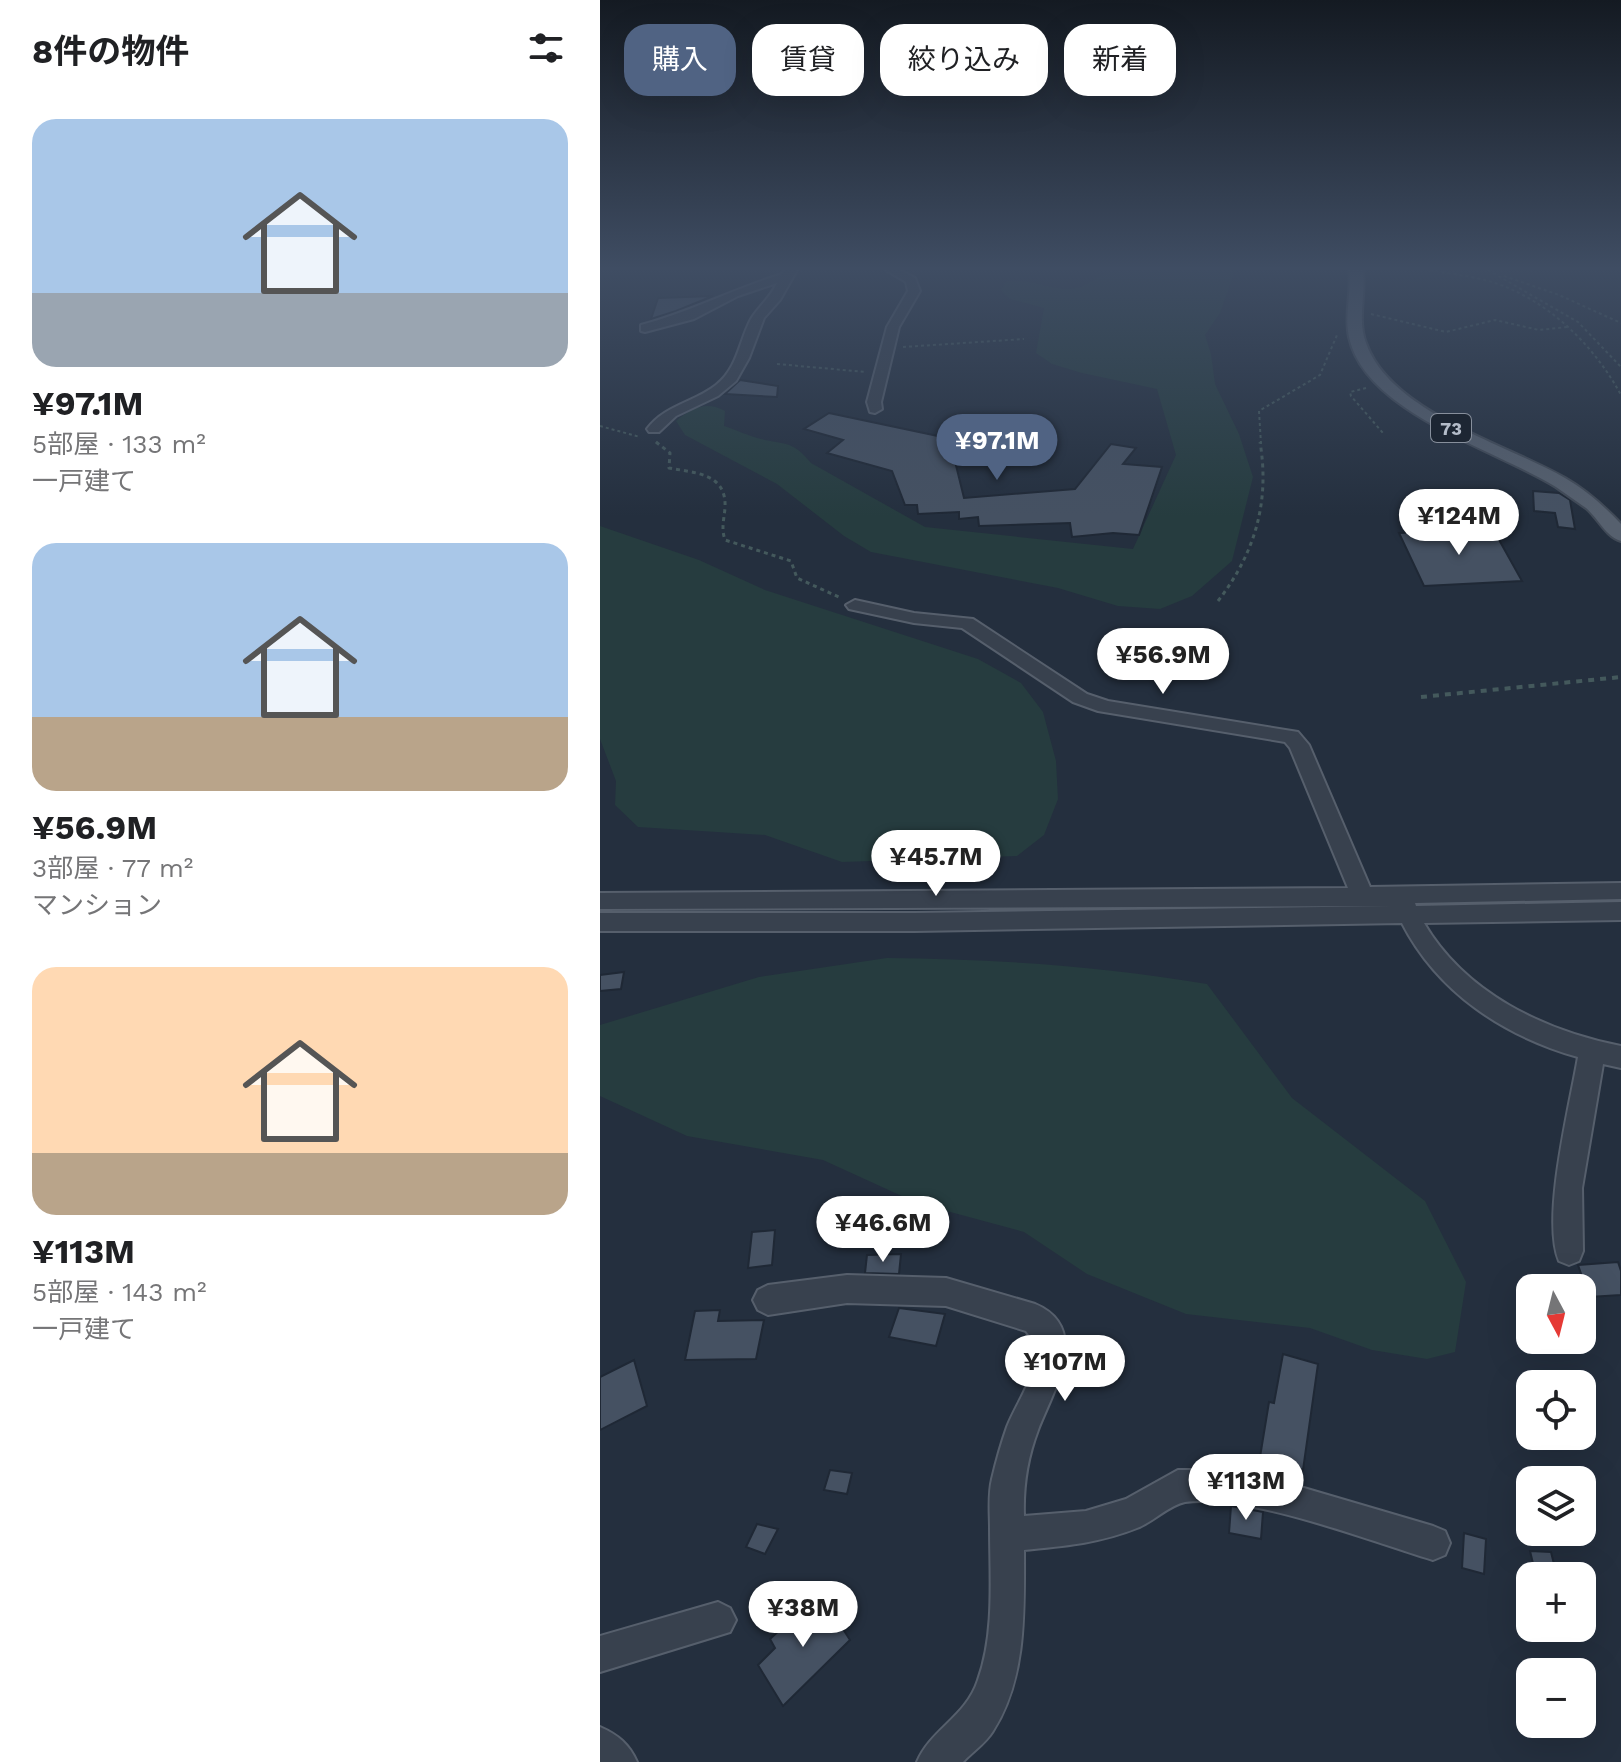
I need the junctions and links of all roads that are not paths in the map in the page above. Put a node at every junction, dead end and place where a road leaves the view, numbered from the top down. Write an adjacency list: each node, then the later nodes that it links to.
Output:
1 (743, 352): 5 (street)
2 (887, 352): 4 (street)
3 (1362, 352): 6 (main road, 73)
4 (875, 409)
5 (654, 429)
6 (1621, 535)
7 (855, 605): 9 (street)
8 (1621, 891): 10 (street)
9 (1363, 897): 10 (street); 11 (street)
10 (1404, 905): 11 (street); 12 (street); 13 (street)
11 (601, 908)
12 (1621, 911)
13 (1592, 1052): 14 (street); 15 (street)
14 (1621, 1057)
15 (1569, 1251)
16 (768, 1300): 17 (street)
17 (1009, 1534): 18 (street); 23 (street)
18 (1433, 1543)
19 (718, 1620): 20 (street)
20 (600, 1654)
21 (600, 1746): 22 (street)
22 (618, 1762)
23 (936, 1762)

